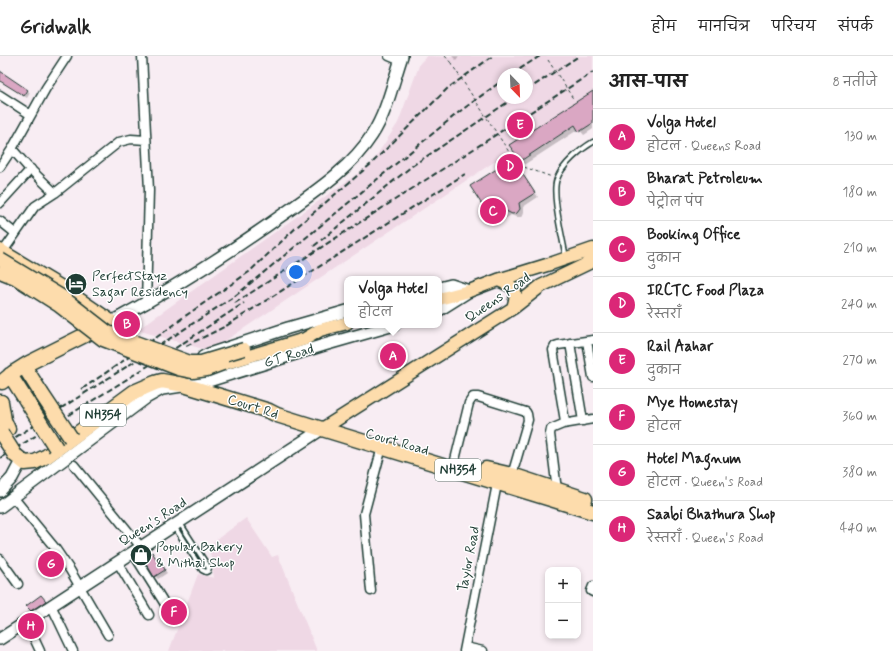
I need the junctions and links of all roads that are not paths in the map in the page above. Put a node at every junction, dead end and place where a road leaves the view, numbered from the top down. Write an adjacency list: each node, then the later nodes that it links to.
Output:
1 (67, 56): 6 (street)
2 (142, 56): 7 (street)
3 (389, 56): 4 (street)
4 (402, 59): 27 (main road)
5 (0, 95): 6 (street)
6 (31, 115): 9 (street)
7 (146, 140): 12 (street); 27 (street)
8 (593, 142): 18 (lane)
9 (12, 149): 10 (street); 11 (street)
10 (0, 167)
11 (31, 170): 12 (street); 13 (street)
12 (55, 193): 15 (street)
13 (0, 203)
14 (0, 221): 15 (street)
15 (15, 233): 17 (street)
16 (593, 248): 18 (main road)
17 (2, 257): 31 (highway); 34 (main road, bridge)
18 (566, 258): 20 (main road)
19 (593, 261): 22 (main road, Queens Road)
20 (550, 264): 22 (main road); 23 (main road)
21 (0, 272): 34 (main road, bridge)
22 (556, 278): 29 (main road, Queens Road)
23 (498, 280): 25 (main road); 29 (main road)
24 (442, 287): 25 (main road)
25 (469, 291): 26 (main road); 28 (main road)
26 (442, 298)
27 (146, 304): 31 (main road)
28 (442, 308)
29 (513, 308): 46 (main road, Queens Road)
30 (344, 312): 40 (main road)
31 (110, 322): 37 (highway)
32 (344, 324): 34 (main road)
33 (384, 328): 41 (main road, GT Road)
34 (320, 330)
35 (590, 340): 36 (street); 38 (street)
36 (570, 343): 44 (street); 45 (street)
37 (24, 366): 39 (highway); 48 (highway, bridge)
38 (593, 377)
39 (4, 379): 42 (highway); 50 (highway, bridge)
40 (163, 381): 41 (highway, NH354); 48 (highway, NH354)
41 (184, 385): 46 (highway, Court Rd / NH354); 56 (main road, GT Road)
42 (0, 403): 47 (highway)
43 (593, 419): 44 (street)
44 (583, 421): 45 (street)
45 (563, 424): 54 (street)
46 (327, 426): 49 (highway, Court Road / NH354); 51 (highway, Court Road / NH354); 60 (main road, Queen's Road)
47 (3, 431): 50 (highway, bridge)
48 (71, 438): 50 (highway, NH354)
49 (382, 447): 53 (highway, Court Road / NH354); 67 (street)
50 (32, 456): 55 (main road)
51 (455, 460): 53 (highway, Court Road / NH354); 53 (street, Taylor Road)
52 (74, 465): 61 (street)
53 (503, 477): 54 (highway, Court Road / NH354); 59 (highway, Court Road / NH354); 75 (street, Taylor Road)
54 (557, 490): 57 (highway, Court Road / NH354)
55 (0, 491)
56 (13, 498): 58 (main road, GT Road); 65 (street)
57 (593, 502)
58 (0, 507)
59 (593, 512)
60 (177, 524): 60 (lane); 61 (main road, Queen's Road)
61 (137, 550): 63 (main road, Queen's Road); 71 (street)
62 (0, 559): 64 (street)
63 (118, 562): 65 (main road, Queen's Road); 70 (street)
64 (18, 584)
65 (80, 586): 69 (main road, Queen's Road); 73 (street)
66 (593, 586): 68 (street)
67 (371, 591)
68 (593, 592)
69 (51, 605): 72 (main road, Queen's Road); 77 (street)
70 (149, 615)
71 (173, 617)
72 (26, 622): 74 (main road, Queen's Road); 76 (street)
73 (108, 635)
74 (0, 639)
75 (464, 649): 78 (street)
76 (40, 651)
77 (73, 651)
78 (483, 651)

